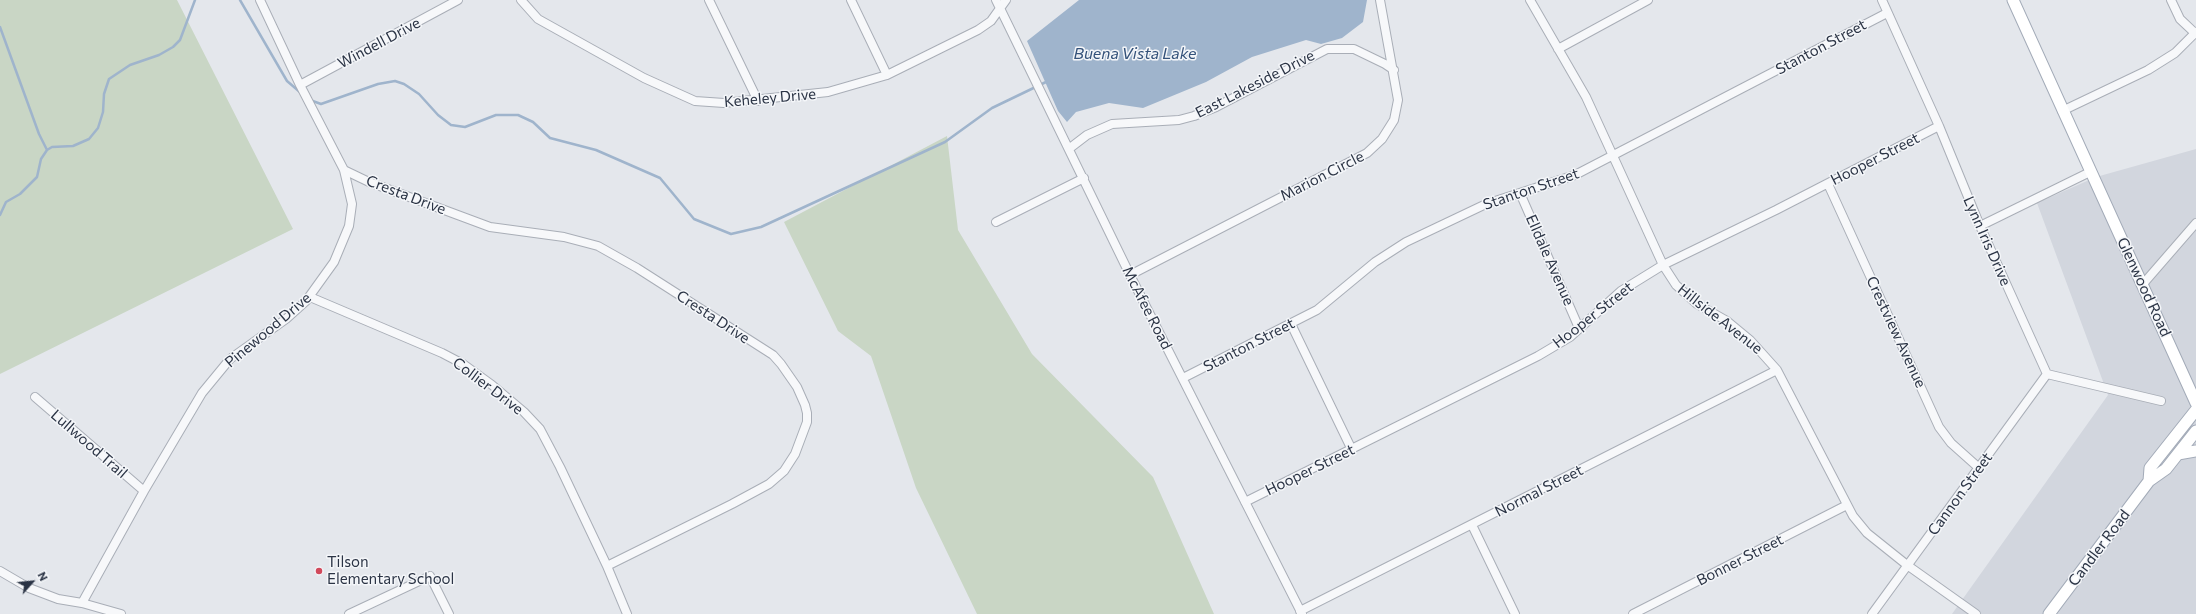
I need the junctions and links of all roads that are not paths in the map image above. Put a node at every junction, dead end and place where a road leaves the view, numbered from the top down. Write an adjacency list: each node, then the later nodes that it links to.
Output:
1 (260, 0): 19 (street, Pinewood Drive)
2 (458, 0): 19 (street, Windell Drive)
3 (521, 0): 20 (street, Keheley Drive)
4 (709, 0): 20 (street)
5 (851, 0): 18 (street)
6 (1006, 0): 13 (street, Keheley Drive)
7 (1380, 0): 17 (street, Marion Circle)
8 (1530, 0): 16 (street, Hillside Avenue)
9 (1648, 0): 16 (street)
10 (1882, 0): 14 (street, Lynn Iris Drive)
11 (2013, 0): 21 (main road, Glenwood Road)
12 (2171, 0): 15 (street)
13 (997, 4): 18 (street, Keheley Drive); 23 (street, McAfee Road)
14 (1888, 13): 22 (street, Lynn Iris Drive); 24 (street, Stanton Street)
15 (2196, 33): 21 (street)
16 (1558, 49): 24 (street, Hillside Avenue)
17 (1394, 70): 23 (street, East Lakeside Drive); 34 (street, Marion Circle)
18 (887, 75): 20 (street, Keheley Drive)
19 (300, 86): 25 (street, Pinewood Drive)
20 (758, 101)
21 (2062, 111): 26 (main road, Glenwood Road)
22 (1939, 126): 28 (street, Hooper Street); 32 (street, Lynn Iris Drive)
23 (1070, 148): 27 (street, McAfee Road)
24 (1614, 155): 29 (street, Stanton Street); 33 (street, Hillside Avenue)
25 (344, 170): 36 (street, Pinewood Drive); 57 (street, Cresta Drive)
26 (2090, 172): 32 (street); 35 (main road, Glenwood Road)
27 (1084, 178): 30 (street); 34 (street, McAfee Road)
28 (1828, 184): 33 (street, Hooper Street); 50 (street, Crestview Avenue)
29 (1520, 193): 37 (street, Stanton Street); 38 (street, Elldale Avenue)
30 (996, 222)
31 (2196, 223): 35 (street)
32 (1980, 226): 40 (street, Lynn Iris Drive)
33 (1663, 265): 38 (street, Hooper Street); 39 (street, Hillside Avenue)
34 (1130, 275): 41 (street, McAfee Road)
35 (2143, 284): 44 (main road, Glenwood Road)
36 (310, 297): 52 (street, Pinewood Drive); 57 (street, Collier Drive)
37 (1291, 324): 41 (street, Stanton Street); 47 (street)
38 (1579, 328): 47 (street, Hooper Street)
39 (1777, 370): 54 (street, Hillside Avenue); 55 (street, Normal Street)
40 (2047, 374): 43 (street); 50 (street, Cannon Street)
41 (1183, 378): 53 (street, McAfee Road)
42 (35, 397): 52 (street, Lullwood Trail)
43 (2161, 401)
44 (2196, 403)
45 (2196, 410): 51 (main road, Candler Road)
46 (2196, 431): 49 (main road, Candler Road)
47 (1352, 450): 53 (street, Hooper Street)
48 (2196, 451): 49 (main road)
49 (2178, 454): 51 (main road, Candler Road)
50 (1979, 468): 56 (street, Cannon Street)
51 (2149, 481): 69 (main road, Candler Road)
52 (144, 491): 59 (street, Pinewood Drive)
53 (1245, 502): 60 (street, McAfee Road)
54 (1847, 505): 56 (street, Hillside Avenue); 66 (street, Bonner Street)
55 (1472, 525): 60 (street, Normal Street); 65 (street)
56 (1907, 565): 67 (street, Cannon Street); 68 (street, Hillside Avenue)
57 (607, 566): 64 (street, Collier Drive)
58 (0, 571): 59 (street)
59 (82, 603): 61 (street)
60 (1301, 613)
61 (121, 614)
62 (349, 614): 63 (street)
63 (449, 614)
64 (627, 614)
65 (1515, 614)
66 (1633, 614)
67 (1872, 614)
68 (1976, 614)
69 (2049, 614)

